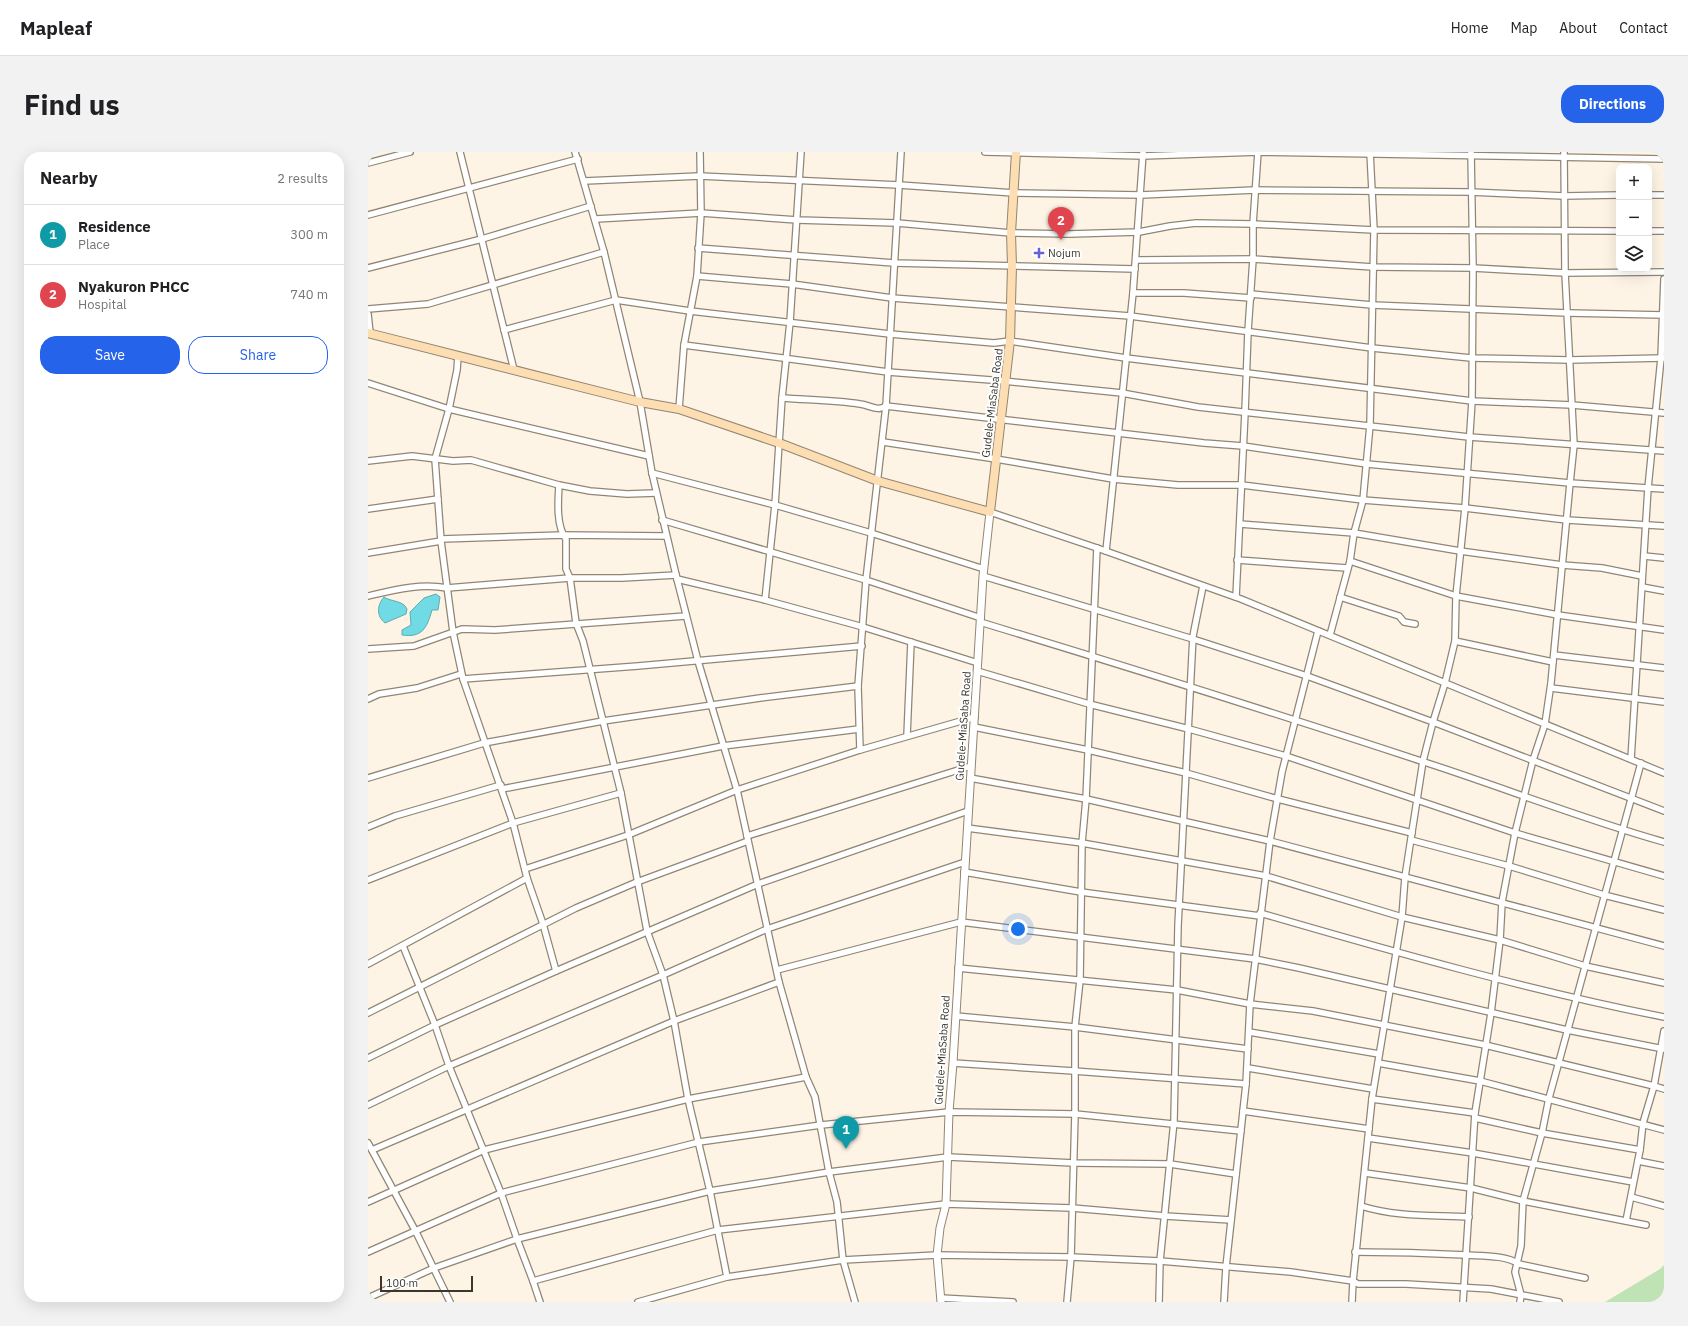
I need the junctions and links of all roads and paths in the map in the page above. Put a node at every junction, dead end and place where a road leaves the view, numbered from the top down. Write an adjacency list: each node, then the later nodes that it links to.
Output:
1 (410, 152): 16 (street)
2 (460, 152): 21 (street)
3 (575, 152): 14 (street)
4 (700, 152): 17 (street)
5 (801, 152): 18 (street)
6 (902, 152): 20 (street)
7 (985, 152): 9 (street)
8 (1258, 152): 10 (street); 11 (street); 22 (street)
9 (1016, 153): 11 (street); 25 (main road, Gudele-MiaSaba Road)
10 (1370, 153): 12 (street); 23 (street)
11 (1144, 154): 26 (street)
12 (1471, 154): 13 (street); 24 (street)
13 (1564, 155): 15 (street); 29 (street)
14 (578, 159): 19 (street); 21 (street)
15 (1664, 159)
16 (368, 163)
17 (700, 176): 18 (street); 19 (street); 32 (street)
18 (800, 180): 20 (street); 35 (street)
19 (584, 181): 31 (street)
20 (899, 185): 25 (street); 36 (street)
21 (469, 187): 33 (street); 46 (street)
22 (1255, 190): 23 (street); 26 (street); 37 (street)
23 (1373, 191): 24 (street); 38 (street)
24 (1470, 192): 29 (street); 39 (street)
25 (1014, 193): 26 (street); 45 (main road, Gudele-MiaSaba Road)
26 (1141, 195): 43 (street)
27 (1652, 195): 28 (street)
28 (1664, 195)
29 (1564, 196): 30 (street); 40 (street)
30 (1616, 196)
31 (591, 206): 34 (street); 46 (street)
32 (701, 213): 34 (street); 35 (street); 47 (street)
33 (368, 215)
34 (596, 219): 48 (street)
35 (798, 220): 36 (street); 49 (street)
36 (897, 223): 45 (street); 52 (street)
37 (1253, 224): 38 (street); 43 (street); 50 (street)
38 (1374, 230): 39 (street); 54 (street)
39 (1471, 230): 40 (street); 56 (street)
40 (1564, 230): 41 (street); 59 (street)
41 (1616, 231)
42 (1652, 231): 44 (street)
43 (1139, 232): 45 (street); 51 (street)
44 (1664, 232)
45 (1011, 233): 53 (main road, Gudele-MiaSaba Road)
46 (482, 238): 55 (street); 63 (street)
47 (698, 248): 49 (street); 60 (street)
48 (604, 252): 63 (street); 67 (street)
49 (794, 255): 52 (street); 62 (street)
50 (1253, 259): 51 (street); 54 (street); 65 (street)
51 (1136, 260): 57 (street)
52 (894, 263): 53 (street); 66 (street)
53 (1012, 266): 57 (street); 69 (main road, Gudele-MiaSaba Road)
54 (1373, 267): 56 (street); 68 (street)
55 (368, 268)
56 (1473, 268): 59 (street); 70 (street)
57 (1135, 269): 64 (street)
58 (1664, 272): 59 (street)
59 (1565, 273): 73 (street)
60 (697, 276): 62 (street); 72 (street)
61 (1664, 280): 75 (street)
62 (792, 284): 66 (street); 77 (street)
63 (493, 285): 71 (street); 78 (street)
64 (1133, 293): 65 (street); 76 (street)
65 (1251, 296): 68 (street); 79 (street)
66 (892, 298): 69 (street); 81 (street)
67 (616, 300): 72 (street); 78 (street); 100 (street)
68 (1372, 305): 70 (street); 84 (street)
69 (1010, 306): 76 (street); 82 (main road, Gudele-MiaSaba Road)
70 (1473, 308): 73 (street); 88 (street)
71 (368, 309)
72 (690, 311): 77 (street); 83 (street)
73 (1568, 313): 75 (street); 90 (street)
74 (368, 314): 80 (street)
75 (1663, 315): 89 (street)
76 (1130, 316): 79 (street); 87 (street)
77 (790, 322): 81 (street); 86 (street)
78 (504, 330): 91 (street)
79 (1248, 331): 84 (street); 93 (street)
80 (369, 333): 85 (main road)
81 (890, 334): 82 (street); 92 (street)
82 (1010, 341): 87 (street); 94 (main road, Gudele-MiaSaba Road)
83 (684, 345): 86 (street); 104 (street)
84 (1372, 348): 88 (street); 96 (street)
85 (458, 356): 91 (main road); 103 (street)
86 (786, 358): 92 (street); 98 (street)
87 (1126, 358): 93 (street); 97 (street)
88 (1471, 358): 90 (street); 99 (street)
89 (1662, 358): 90 (street); 106 (street)
90 (1569, 360): 101 (street)
91 (514, 370): 100 (main road)
92 (888, 372): 94 (street); 102 (street)
93 (1246, 373): 96 (street); 105 (street)
94 (1004, 381): 97 (street); 108 (main road, Gudele-MiaSaba Road)
95 (368, 383): 103 (street)
96 (1372, 388): 99 (street); 109 (street)
97 (1122, 393): 105 (street); 110 (street)
98 (782, 398): 102 (street); 113 (street)
99 (1472, 401): 101 (street); 111 (street)
100 (640, 402): 104 (main road); 118 (street)
101 (1572, 405): 106 (street); 114 (street)
102 (886, 406): 108 (street); 112 (street)
103 (449, 409): 118 (street); 119 (street)
104 (679, 409): 113 (main road)
105 (1246, 412): 109 (street); 115 (street)
106 (1655, 412): 107 (street); 116 (street)
107 (1664, 413)
108 (1000, 418): 110 (street); 120 (main road, Gudele-MiaSaba Road)
109 (1370, 425): 111 (street); 122 (street)
110 (1118, 434): 115 (street); 125 (street)
111 (1470, 437): 114 (street); 124 (street)
112 (883, 442): 120 (street); 126 (street)
113 (779, 443): 126 (main road); 135 (street)
114 (1574, 445): 116 (street); 127 (street)
115 (1243, 446): 122 (street); 129 (street)
116 (1652, 450): 117 (street); 130 (street)
117 (1664, 451)
118 (649, 456): 123 (street)
119 (435, 459): 121 (street); 128 (street); 133 (street)
120 (996, 459): 125 (street); 138 (main road, Gudele-MiaSaba Road)
121 (368, 461)
122 (1367, 464): 124 (street); 134 (street)
123 (652, 473): 132 (street); 135 (street)
124 (1468, 474): 127 (street); 136 (street)
125 (1114, 479): 129 (street); 150 (street)
126 (878, 481): 138 (main road); 144 (street)
127 (1570, 483): 130 (street); 140 (street)
128 (558, 485): 132 (street); 146 (street)
129 (1242, 485): 134 (street); 141 (street)
130 (1648, 488): 131 (street); 142 (street)
131 (1664, 488)
132 (656, 493): 139 (street)
133 (438, 499): 137 (street); 148 (street)
134 (1362, 500): 136 (street); 145 (street)
135 (775, 505): 144 (street); 153 (street)
136 (1465, 508): 140 (street); 151 (street)
137 (368, 509)
138 (990, 512): 149 (street); 160 (street, Gudele-MiaSaba Road)
139 (662, 520): 147 (street); 153 (street)
140 (1566, 520): 142 (street); 158 (street)
141 (1240, 524): 145 (street); 156 (street)
142 (1646, 525): 143 (street); 154 (street)
143 (1664, 526)
144 (871, 533): 160 (street); 164 (street)
145 (1354, 533): 151 (street); 157 (street)
146 (563, 535): 147 (street); 148 (street); 163 (street)
147 (666, 536): 162 (street)
148 (441, 540): 152 (street); 167 (street)
149 (1097, 548): 150 (street); 174 (street)
150 (1106, 551): 165 (street)
151 (1460, 551): 158 (street); 170 (street)
152 (368, 552)
153 (770, 552): 164 (street); 173 (street)
154 (1644, 556): 155 (street); 161 (street)
155 (1664, 558)
156 (1237, 560): 159 (street); 171 (street)
157 (1350, 561): 159 (street); 170 (street)
158 (1562, 565): 161 (street); 175 (street)
159 (1348, 568): 172 (street)
160 (984, 573): 174 (street); 177 (street, Gudele-MiaSaba Road)
161 (1642, 576): 166 (street)
162 (676, 577): 163 (street); 173 (street); 176 (street)
163 (570, 578): 167 (street); 178 (street)
164 (866, 580): 177 (street); 180 (street)
165 (1203, 586): 171 (street); 186 (street)
166 (1642, 587): 168 (street); 181 (street)
167 (447, 588): 169 (street); 184 (street)
168 (1664, 590)
169 (368, 596)
170 (1456, 596): 175 (street); 187 (street)
171 (1236, 597): 183 (street)
172 (1340, 597): 179 (street); 185 (street)
173 (766, 600): 180 (street)
174 (1094, 609): 186 (street); 192 (street)
175 (1558, 615): 181 (street); 191 (street)
176 (686, 616): 178 (street); 193 (street)
177 (980, 620): 192 (street); 195 (street, Gudele-MiaSaba Road)
178 (576, 623): 184 (street); 198 (street)
179 (1415, 624)
180 (864, 627): 188 (street); 189 (street)
181 (1639, 627): 182 (street); 196 (street)
182 (1664, 630)
183 (1318, 631): 185 (street); 201 (street)
184 (453, 632): 190 (street); 200 (street)
185 (1330, 635): 202 (street)
186 (1193, 639): 201 (street); 204 (street)
187 (1454, 641): 194 (street); 202 (street)
188 (911, 642): 195 (street); 219 (street)
189 (862, 646): 193 (street); 203 (street)
190 (368, 649)
191 (1554, 655): 194 (street); 196 (street)
192 (1092, 656): 204 (street); 209 (street)
193 (698, 661): 198 (street); 210 (street)
194 (1553, 662): 205 (street)
195 (978, 663): 199 (street, Gudele-MiaSaba Road)
196 (1637, 665): 197 (street); 206 (street)
197 (1664, 668)
198 (590, 669): 200 (street); 212 (street)
199 (977, 671): 209 (street); 211 (street, Gudele-MiaSaba Road)
200 (462, 676): 207 (street); 220 (street)
201 (1307, 676): 213 (street); 214 (street)
202 (1445, 683): 214 (street); 215 (street)
203 (858, 686): 210 (street); 218 (street)
204 (1191, 687): 213 (street); 217 (street)
205 (1551, 688): 206 (street); 215 (street)
206 (1635, 698): 208 (street); 225 (street)
207 (368, 699)
208 (1664, 702)
209 (1090, 704): 217 (street); 223 (street)
210 (711, 705): 212 (street); 221 (street)
211 (975, 716): 216 (street, Gudele-MiaSaba Road); 219 (street)
212 (603, 721): 220 (street); 230 (street)
213 (1295, 722): 224 (street); 227 (street)
214 (1433, 722): 226 (street); 227 (street)
215 (1546, 724): 225 (street); 226 (street)
216 (974, 727): 223 (street); 229 (street, Gudele-MiaSaba Road)
217 (1189, 728): 224 (street); 231 (street)
218 (859, 729): 221 (street); 222 (street)
219 (907, 736): 222 (street)
220 (484, 743): 233 (street); 235 (street)
221 (723, 746): 230 (street); 236 (street)
222 (860, 750): 236 (street)
223 (1088, 750): 231 (street); 239 (street)
224 (1286, 756): 240 (street); 242 (street)
225 (1631, 759): 228 (street)
226 (1533, 760): 238 (street); 241 (street)
227 (1423, 762): 238 (street); 240 (street)
228 (1641, 763): 232 (street); 241 (street)
229 (971, 766): 234 (street, Gudele-MiaSaba Road); 253 (street)
230 (615, 767): 235 (street); 237 (street)
231 (1186, 773): 242 (street); 245 (street)
232 (1664, 773)
233 (368, 778)
234 (970, 778): 239 (street); 243 (street, Gudele-MiaSaba Road)
235 (502, 787): 246 (street); 247 (street)
236 (737, 790): 252 (street); 253 (street)
237 (621, 793): 246 (street); 252 (street)
238 (1524, 798): 249 (street); 251 (street)
239 (1086, 799): 245 (street); 257 (street)
240 (1417, 799): 250 (street); 251 (street)
241 (1630, 799): 244 (street); 249 (street)
242 (1278, 800): 250 (street); 255 (street)
243 (968, 811): 248 (street, Gudele-MiaSaba Road); 270 (street)
244 (1664, 811)
245 (1184, 821): 255 (street); 258 (street)
246 (513, 823): 262 (street); 268 (street)
247 (368, 827)
248 (967, 828): 257 (street); 259 (street, Gudele-MiaSaba Road)
249 (1622, 831): 256 (street); 260 (street)
250 (1412, 833): 254 (street)
251 (1516, 833): 260 (street); 261 (street)
252 (628, 836): 262 (street); 269 (street)
253 (747, 839): 269 (street); 270 (street)
254 (1411, 840): 261 (street); 266 (street)
255 (1270, 841): 264 (street); 266 (street)
256 (1664, 842)
257 (1082, 843): 258 (street); 271 (street)
258 (1182, 860): 264 (street); 274 (street)
259 (965, 862): 263 (street, Gudele-MiaSaba Road); 281 (street)
260 (1614, 862): 265 (street); 272 (street)
261 (1509, 866): 272 (street); 273 (street)
262 (525, 869): 267 (street)
263 (964, 872): 271 (street); 278 (street, Gudele-MiaSaba Road)
264 (1266, 876): 276 (street); 277 (street)
265 (1664, 876)
266 (1405, 877): 273 (street); 277 (street)
267 (527, 878): 279 (street); 285 (street)
268 (368, 880)
269 (637, 882): 279 (street); 282 (street)
270 (758, 884): 281 (street); 282 (street)
271 (1081, 892): 274 (street); 283 (street)
272 (1604, 895): 275 (street); 280 (street)
273 (1502, 902): 280 (street); 284 (street)
274 (1179, 905): 276 (street); 287 (street)
275 (1664, 910)
276 (1260, 914): 288 (street); 289 (street)
277 (1402, 917): 284 (street); 288 (street)
278 (961, 922): 283 (street); 292 (street, Gudele-MiaSaba Road); 293 (street)
279 (543, 924): 294 (street); 300 (street)
280 (1596, 928): 286 (street); 291 (street)
281 (767, 929): 293 (street); 295 (street)
282 (647, 931): 294 (street); 295 (street)
283 (1082, 938): 287 (street); 297 (street)
284 (1500, 940): 291 (street); 296 (street)
285 (403, 946): 290 (street); 300 (street)
286 (1664, 946)
287 (1178, 948): 289 (street); 301 (street)
288 (1396, 953): 296 (street); 302 (street)
289 (1255, 959): 302 (street); 304 (street)
290 (368, 964)
291 (1585, 966): 299 (street); 303 (street)
292 (958, 968): 297 (street); 307 (street, Gudele-MiaSaba Road)
293 (776, 970): 298 (street)
294 (556, 971): 310 (street)
295 (663, 975): 309 (street); 325 (street)
296 (1496, 978): 303 (street); 306 (street)
297 (1080, 980): 301 (street); 312 (street)
298 (779, 982): 309 (street); 328 (street)
299 (1664, 983)
300 (420, 987): 305 (street); 310 (street)
301 (1177, 990): 304 (street); 316 (street)
302 (1390, 990): 306 (street); 311 (street)
303 (1576, 998): 308 (street); 313 (street)
304 (1250, 1004): 311 (street); 315 (street)
305 (368, 1013)
306 (1491, 1013): 313 (street); 317 (street)
307 (956, 1016): 312 (street); 322 (street, Gudele-MiaSaba Road)
308 (1664, 1017)
309 (674, 1021): 335 (street); 339 (street)
310 (435, 1025): 321 (street); 325 (street)
311 (1384, 1026): 317 (street); 320 (street)
312 (1075, 1027): 316 (street); 327 (street)
313 (1567, 1030): 318 (street); 324 (street)
314 (1664, 1031): 318 (street)
315 (1249, 1032): 319 (street); 320 (street)
316 (1175, 1039): 319 (street); 329 (street)
317 (1486, 1045): 324 (street); 330 (street)
318 (1663, 1048): 332 (street)
319 (1248, 1049): 326 (street)
320 (1379, 1054): 323 (street)
321 (368, 1058)
322 (953, 1063): 327 (street); 341 (street, Gudele-MiaSaba Road)
323 (1378, 1063): 330 (street); 334 (street)
324 (1558, 1064): 332 (street); 336 (street)
325 (449, 1066): 338 (street); 339 (street)
326 (1248, 1068): 331 (street); 334 (street)
327 (1074, 1070): 329 (street); 342 (street)
328 (806, 1077): 335 (street); 346 (street)
329 (1175, 1078): 331 (street); 345 (street)
330 (1480, 1081): 336 (street); 343 (street)
331 (1246, 1084): 340 (street)
332 (1654, 1086): 333 (street); 344 (street)
333 (1664, 1089)
334 (1373, 1090): 337 (street)
335 (688, 1098): 352 (street); 355 (street)
336 (1548, 1098): 344 (street); 350 (street)
337 (1372, 1100): 343 (street); 347 (street)
338 (368, 1104)
339 (468, 1110): 354 (street); 355 (street)
340 (1243, 1111): 347 (street); 348 (street)
341 (949, 1112): 342 (street); 346 (street); 358 (street, Gudele-MiaSaba Road)
342 (1076, 1114): 345 (street); 360 (street)
343 (1475, 1116): 350 (street); 357 (street)
344 (1643, 1123): 349 (street); 356 (street)
345 (1174, 1124): 348 (street); 361 (street)
346 (821, 1125): 352 (street); 364 (street)
347 (1369, 1129): 351 (street)
348 (1241, 1130): 366 (street)
349 (1664, 1130)
350 (1542, 1133): 356 (street); 362 (street)
351 (1368, 1138): 357 (street); 365 (street)
352 (699, 1142): 370 (street); 371 (street)
353 (368, 1143): 354 (street)
354 (372, 1150): 369 (street)
355 (484, 1150): 369 (street); 371 (street)
356 (1640, 1150): 359 (street)
357 (1473, 1153): 362 (street); 368 (street)
358 (948, 1158): 360 (street); 364 (street); 375 (street, Gudele-MiaSaba Road)
359 (1638, 1161): 363 (street); 367 (street)
360 (1074, 1163): 361 (street); 378 (street)
361 (1170, 1164): 366 (street); 380 (street)
362 (1532, 1165): 367 (street); 373 (street)
363 (1664, 1166)
364 (829, 1172): 370 (street); 379 (street)
365 (1365, 1173): 368 (street); 376 (street)
366 (1236, 1174): 382 (street)
367 (1633, 1182): 372 (street)
368 (1471, 1188): 373 (street); 381 (street)
369 (394, 1190): 374 (street); 386 (street)
370 (710, 1191): 385 (street); 387 (street)
371 (502, 1193): 386 (street); 387 (street)
372 (1630, 1197): 377 (street); 383 (street)
373 (1523, 1201): 383 (street); 395 (street)
374 (368, 1202)
375 (946, 1204): 378 (street); 379 (street); 390 (street, Gudele-MiaSaba Road)
376 (1361, 1206): 381 (street); 389 (street)
377 (1664, 1206)
378 (1072, 1208): 380 (street); 392 (street)
379 (839, 1216): 385 (street); 393 (street)
380 (1165, 1216): 382 (street); 394 (street)
381 (1469, 1217): 391 (street)
382 (1231, 1220): 396 (street)
383 (1626, 1221): 384 (street)
384 (1646, 1225)
385 (718, 1230): 398 (street); 400 (street)
386 (416, 1232): 388 (street); 397 (street)
387 (517, 1239): 397 (street); 400 (street)
388 (368, 1252)
389 (1355, 1252): 391 (street); 401 (street)
390 (937, 1255): 392 (street); 393 (street); 405 (street, Gudele-MiaSaba Road)
391 (1466, 1255): 395 (street); 402 (street)
392 (1071, 1257): 394 (street); 411 (street)
393 (843, 1260): 398 (street); 409 (street)
394 (1160, 1261): 396 (street); 412 (street)
395 (1517, 1262): 399 (street); 403 (street)
396 (1226, 1267): 401 (street); 413 (street)
397 (434, 1268): 404 (street); 406 (street)
398 (727, 1277): 408 (street)
399 (1585, 1278)
400 (533, 1281): 407 (street)
401 (1352, 1281): 402 (street); 414 (street)
402 (1464, 1288): 403 (street); 415 (street)
403 (1521, 1295): 416 (street); 417 (street)
404 (368, 1298)
405 (941, 1300): 410 (street)
406 (450, 1302)
407 (540, 1302)
408 (638, 1302)
409 (855, 1302)
410 (1013, 1302)
411 (1067, 1302)
412 (1159, 1302)
413 (1224, 1302)
414 (1352, 1302)
415 (1463, 1302)
416 (1520, 1302)
417 (1559, 1302)

